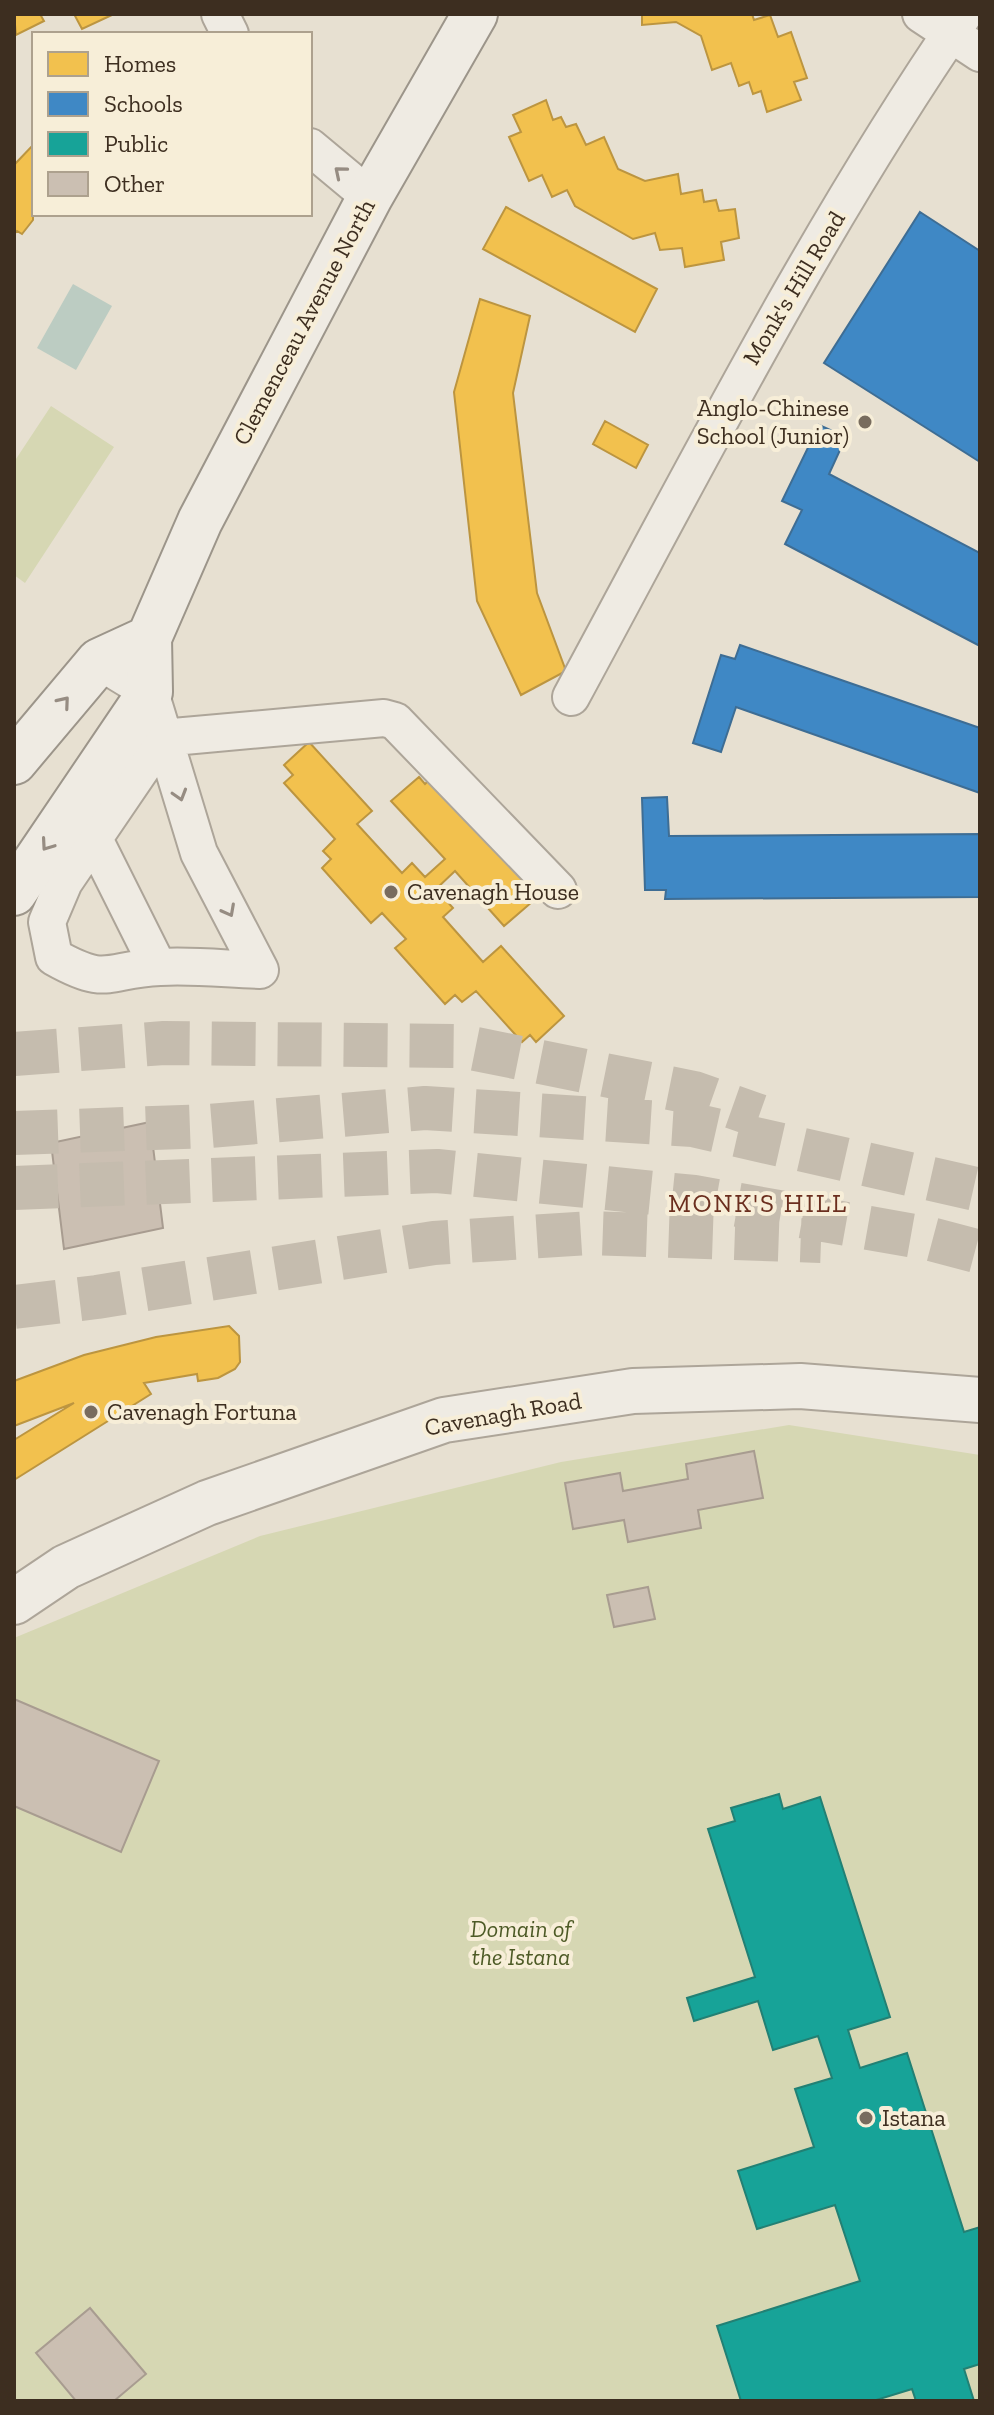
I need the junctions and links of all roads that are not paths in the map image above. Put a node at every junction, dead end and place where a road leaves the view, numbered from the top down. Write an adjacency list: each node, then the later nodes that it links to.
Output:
1 (220, 14): 4 (street)
2 (475, 14): 7 (main road, Clemenceau Avenue North)
3 (921, 14): 5 (street)
4 (229, 32)
5 (965, 34): 11 (street, Monk's Hill Road)
6 (312, 149): 7 (street, one-way to 6)
7 (370, 197): 8 (main road, Clemenceau Avenue North)
8 (149, 638): 9 (main road); 10 (main road, Clemenceau Avenue North)
9 (99, 661): 10 (street); 13 (main road, one-way to 9)
10 (150, 692): 12 (street); 16 (main road, one-way to 16)
11 (571, 697)
12 (162, 738): 14 (street); 15 (street); 17 (street, one-way to 17)
13 (14, 762)
14 (94, 839): 17 (street); 17 (street)
15 (558, 890)
16 (14, 893)
17 (158, 967)
18 (980, 1400): 19 (main road, Cavenagh Road)
19 (14, 1602)

